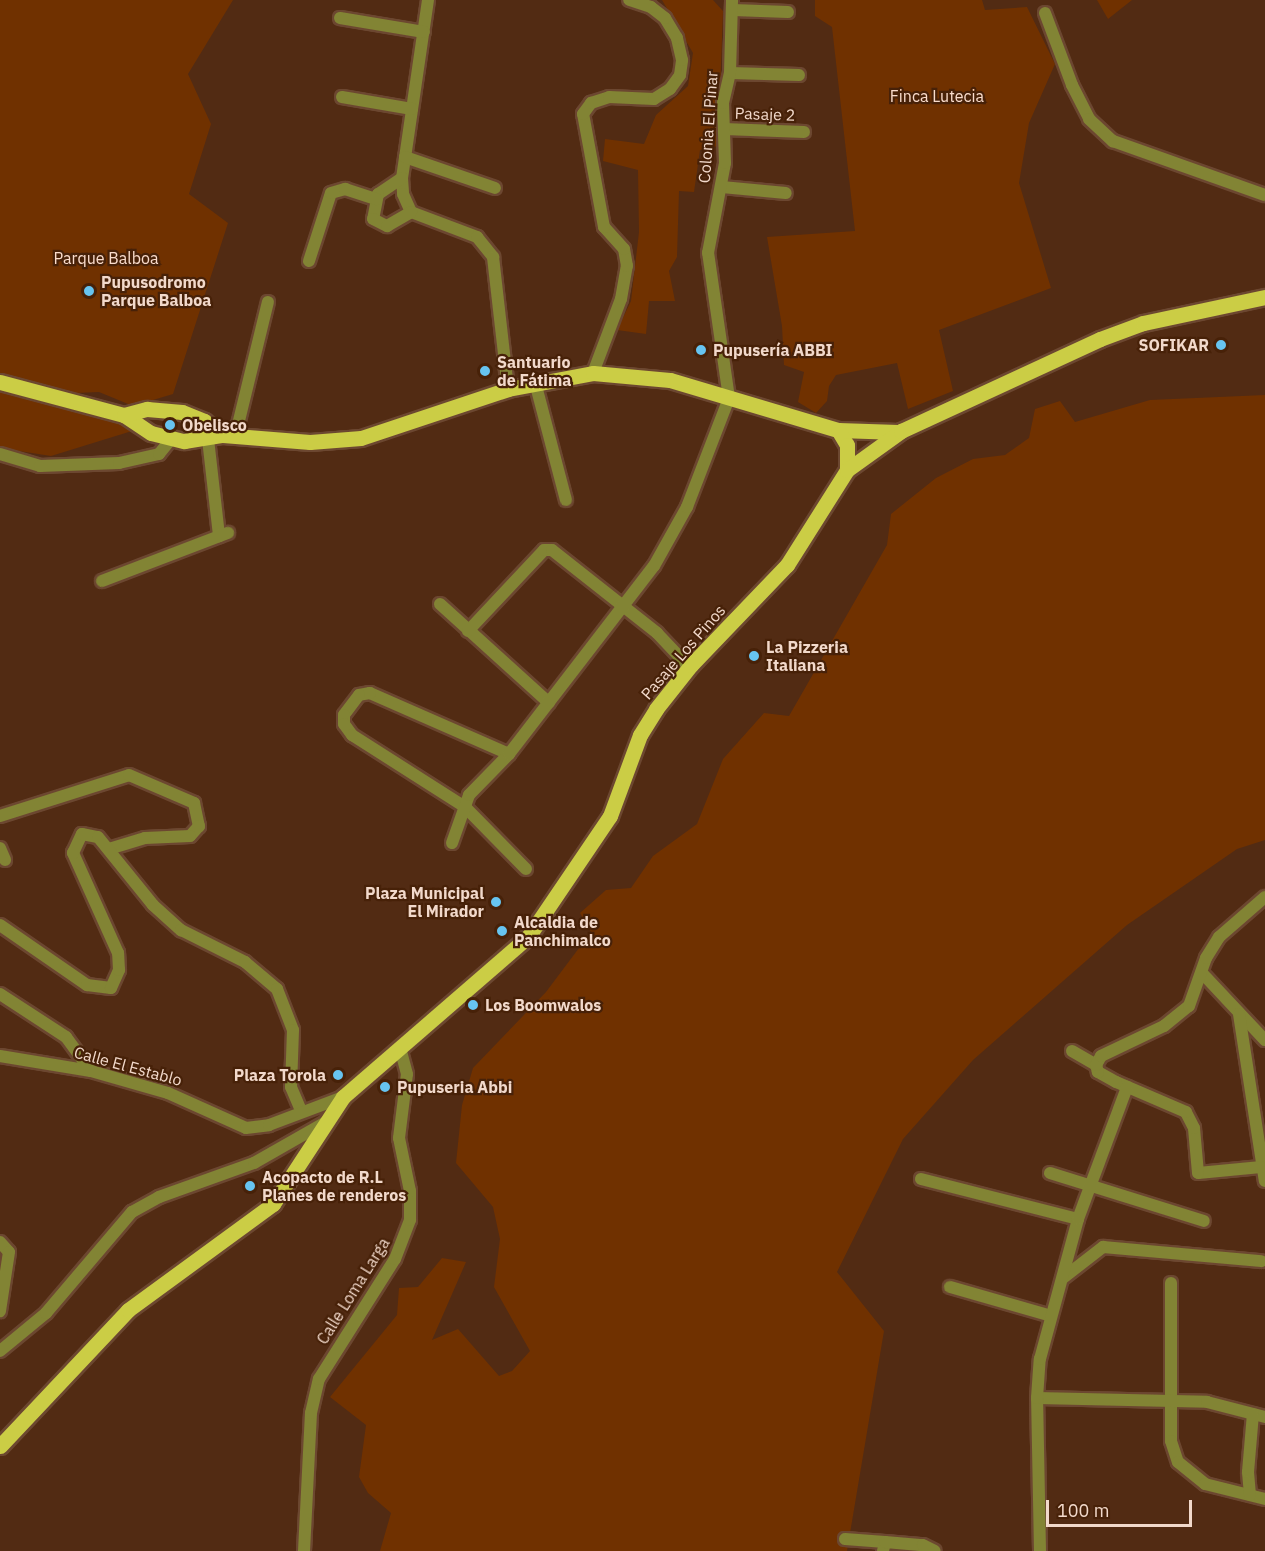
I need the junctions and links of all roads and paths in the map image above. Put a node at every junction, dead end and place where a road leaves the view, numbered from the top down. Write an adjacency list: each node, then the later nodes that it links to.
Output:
1 (428, 0): 7 (street)
2 (629, 0): 25 (street)
3 (733, 5): 4 (street); 8 (street, Colonia El Pinar)
4 (788, 12)
5 (1045, 13): 19 (street)
6 (340, 18): 7 (street)
7 (424, 32): 11 (street)
8 (730, 73): 9 (street); 12 (street, Colonia El Pinar)
9 (799, 75)
10 (342, 97): 11 (street)
11 (412, 109): 14 (street)
12 (724, 129): 13 (street, Pasaje 2); 16 (street, Colonia El Pinar)
13 (804, 132)
14 (405, 158): 15 (street); 17 (street)
15 (402, 178): 20 (street); 21 (street)
16 (722, 187): 18 (street); 29 (street, Colonia El Pinar)
17 (495, 188)
18 (786, 193)
19 (1265, 195)
20 (375, 199): 21 (street); 22 (street)
21 (411, 212): 28 (street)
22 (309, 261)
23 (1265, 297): 32 (main road)
24 (268, 302): 33 (street)
25 (593, 373): 27 (main road); 29 (main road)
26 (0, 382): 30 (main road)
27 (535, 382): 28 (main road); 37 (street)
28 (508, 389): 33 (main road)
29 (729, 398): 31 (main road); 40 (street)
30 (124, 415): 33 (main road); 34 (main road)
31 (838, 430): 32 (main road); 36 (main road)
32 (901, 431): 36 (main road, Pasaje Los Pinos)
33 (222, 437): 34 (main road); 38 (street)
34 (171, 439): 35 (street)
35 (0, 454)
36 (847, 470): 42 (main road, Pasaje Los Pinos)
37 (566, 500)
38 (102, 581)
39 (440, 604): 41 (street)
40 (623, 606): 41 (street); 42 (street); 43 (street)
41 (468, 631): 43 (street)
42 (690, 667): 58 (main road, Pasaje Los Pinos)
43 (549, 703): 44 (street)
44 (509, 754): 45 (street); 45 (street)
45 (465, 807): 47 (street); 51 (street)
46 (0, 816): 49 (street)
47 (452, 843)
48 (0, 848): 50 (street)
49 (110, 849): 53 (street); 65 (street)
50 (5, 860)
51 (526, 869)
52 (1265, 897): 54 (street)
53 (0, 925)
54 (1202, 974): 56 (street); 61 (street)
55 (0, 994): 62 (street)
56 (1239, 1014): 57 (street); 67 (street)
57 (1265, 1040)
58 (400, 1048): 64 (main road, Pasaje Los Pinos); 91 (street, Calle Loma Larga)
59 (1072, 1051): 61 (street)
60 (0, 1056): 62 (street, Calle El Establo)
61 (1096, 1065): 63 (street)
62 (91, 1071): 65 (street, Calle El Establo)
63 (1127, 1087): 67 (street); 71 (street)
64 (343, 1097): 65 (street, Calle El Establo); 66 (main road, Pasaje Los Pinos)
65 (301, 1110)
66 (304, 1142): 81 (street); 86 (main road, Pasaje Los Pinos)
67 (1261, 1167): 70 (street)
68 (1050, 1173): 71 (street)
69 (921, 1179): 72 (street)
70 (1265, 1181)
71 (1089, 1185): 72 (street); 73 (street)
72 (1077, 1219): 76 (street)
73 (1204, 1221)
74 (0, 1242): 79 (street)
75 (1261, 1261): 76 (street)
76 (1063, 1278): 80 (street)
77 (1171, 1283): 84 (street)
78 (950, 1287): 80 (street)
79 (0, 1311)
80 (1051, 1316): 83 (street)
81 (5, 1341): 82 (street)
82 (0, 1351)
83 (1037, 1398): 84 (street); 93 (street)
84 (1170, 1402): 85 (street); 87 (street)
85 (1259, 1415): 87 (street)
86 (0, 1446)
87 (1250, 1495): 88 (street)
88 (1265, 1499)
89 (845, 1539): 90 (street)
90 (884, 1546): 92 (street)
91 (304, 1551)
92 (935, 1551)
93 (1040, 1551)

